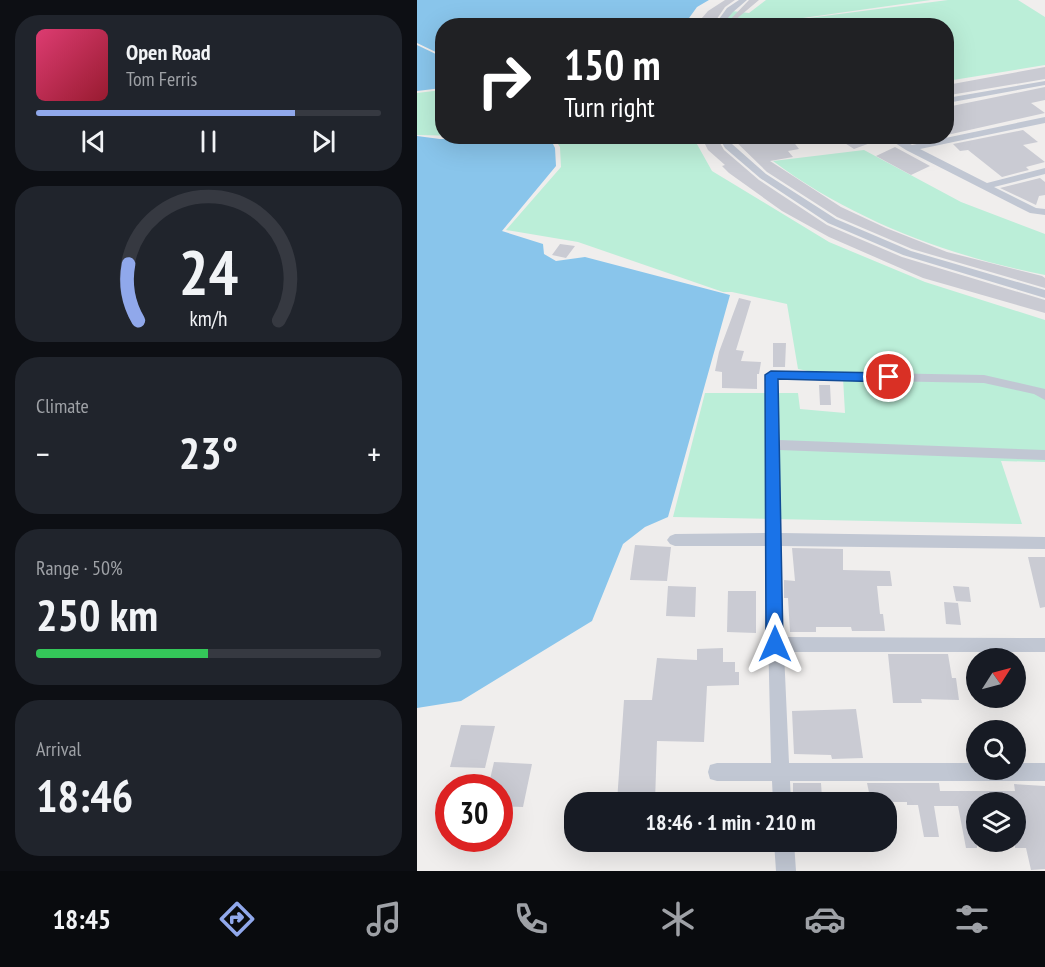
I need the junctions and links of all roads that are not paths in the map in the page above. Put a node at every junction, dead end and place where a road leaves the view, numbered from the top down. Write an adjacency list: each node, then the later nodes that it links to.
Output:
1 (743, 0): 2 (street)
2 (724, 18)
3 (1045, 83): 4 (street)
4 (954, 100)
5 (1045, 120): 6 (street)
6 (954, 139)
7 (727, 144): 14 (street)
8 (902, 144): 10 (street)
9 (928, 144): 10 (street)
10 (909, 148): 12 (street)
11 (1045, 171): 12 (street)
12 (986, 186): 13 (street)
13 (1045, 212)
14 (1045, 294)
15 (1045, 395): 19 (street)
16 (780, 445): 17 (street)
17 (1045, 455)
18 (675, 540): 19 (street)
19 (774, 540): 20 (street); 21 (street)
20 (1045, 543)
21 (775, 644): 22 (street); 25 (street)
22 (1045, 645)
23 (717, 772): 25 (street)
24 (1045, 772): 25 (street)
25 (781, 773): 26 (street)
26 (782, 792)
27 (785, 852): 28 (street)
28 (786, 871)

